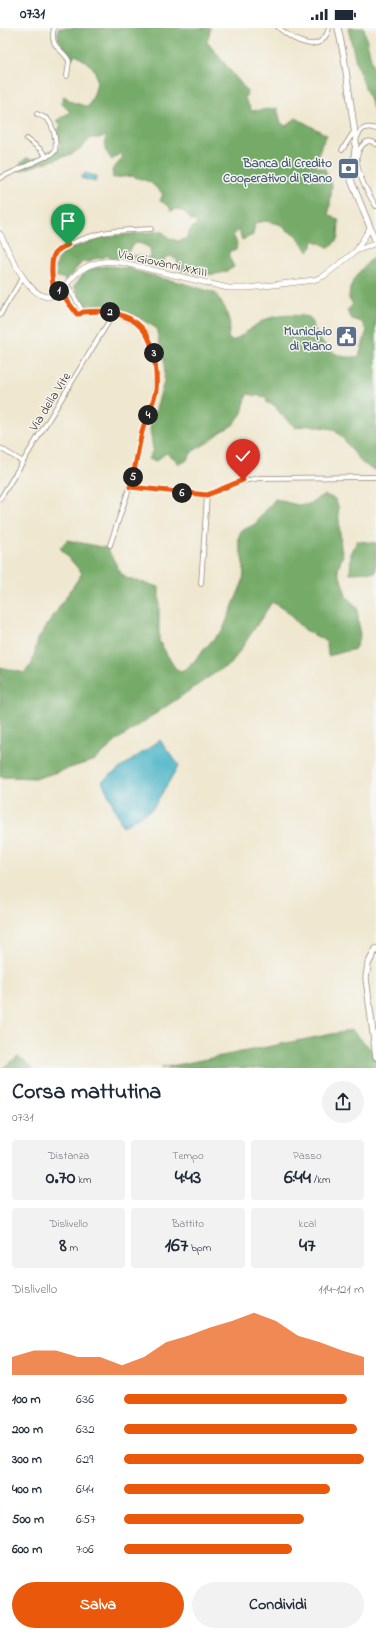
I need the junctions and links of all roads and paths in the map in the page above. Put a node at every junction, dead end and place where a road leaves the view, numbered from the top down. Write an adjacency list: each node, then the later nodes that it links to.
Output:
1 (54, 28): 5 (street)
2 (279, 28): 3 (street)
3 (329, 28)
4 (338, 28): 7 (main road)
5 (67, 76)
6 (37, 114): 13 (street)
7 (355, 130): 10 (main road); 12 (street)
8 (376, 130): 10 (street)
9 (27, 139): 13 (street)
10 (356, 142): 14 (main road)
11 (376, 144): 14 (street)
12 (342, 150)
13 (47, 156): 15 (street)
14 (356, 157): 16 (street); 17 (main road)
15 (0, 178)
16 (376, 206)
17 (370, 228): 20 (main road); 21 (street, Via Giovanni XXIII)
18 (151, 229): 25 (street)
19 (0, 234): 22 (street)
20 (376, 243): 21 (street, Via Giovanni XXIII)
21 (356, 251): 23 (street, Via Giovanni XXIII)
22 (23, 277): 25 (street); 28 (street)
23 (67, 284): 24 (street, Via Giovanni XXIII); 26 (street)
24 (60, 291): 25 (street, Via Giovanni XXIII); 26 (street)
25 (54, 294)
26 (83, 312): 27 (street)
27 (114, 313): 30 (street, Via della Vite); 32 (street)
28 (0, 315)
29 (0, 448): 30 (street)
30 (23, 462): 34 (street, Via della Vite)
31 (376, 477): 33 (street)
32 (130, 487): 33 (street); 35 (street)
33 (207, 495): 36 (street)
34 (0, 499)
35 (110, 545)
36 (201, 584)
37 (376, 949): 38 (main road)
38 (375, 1041): 39 (main road)
39 (376, 1057)

